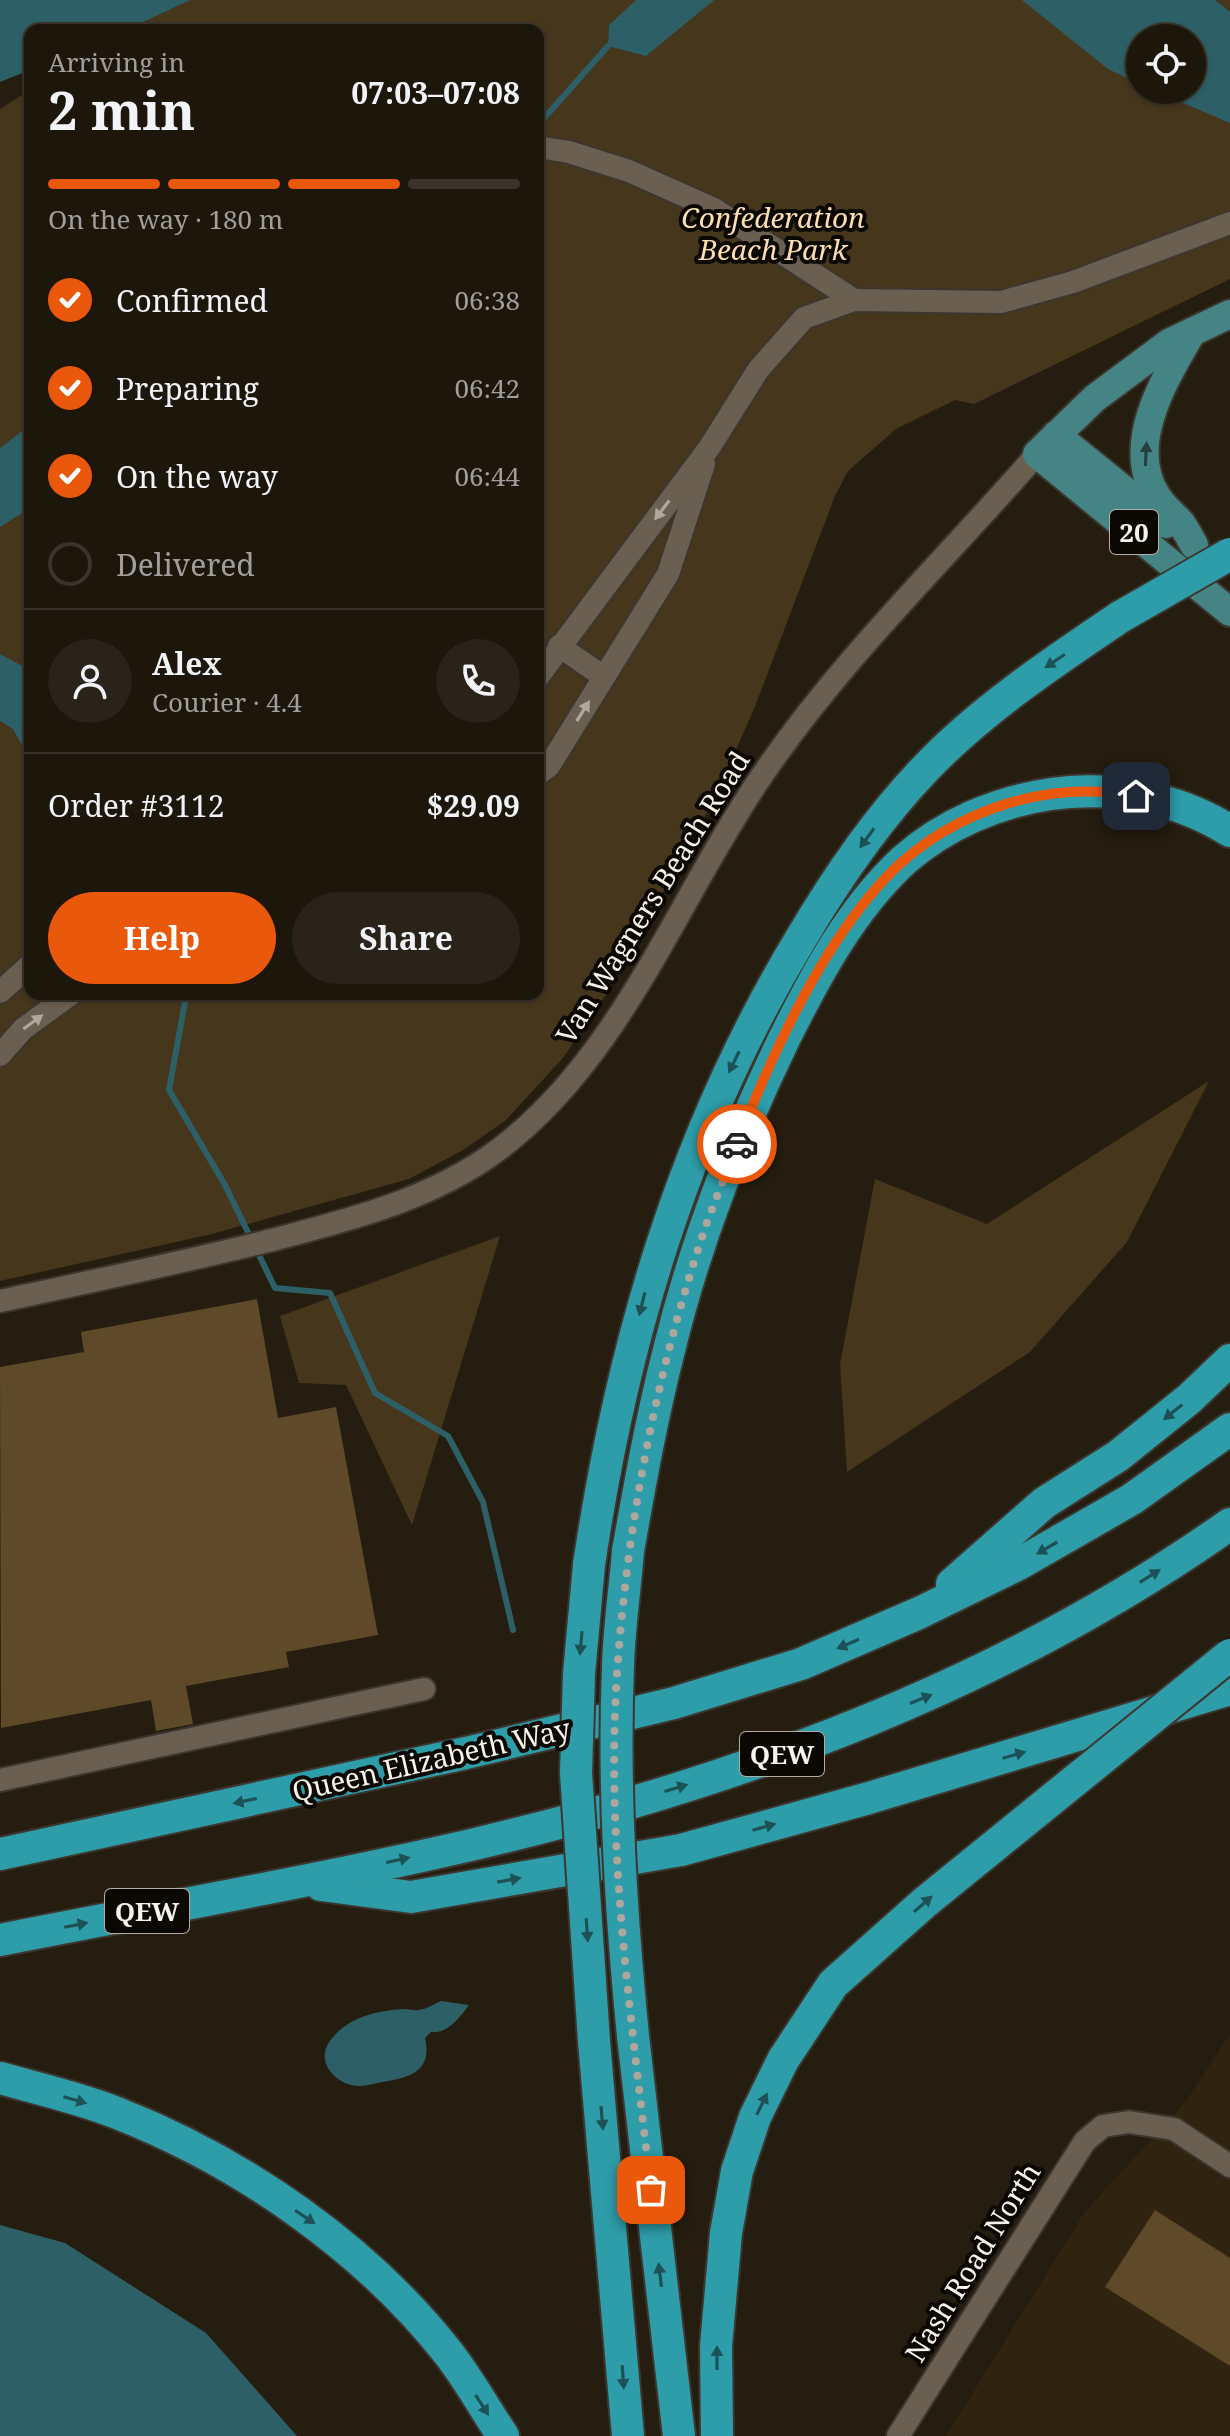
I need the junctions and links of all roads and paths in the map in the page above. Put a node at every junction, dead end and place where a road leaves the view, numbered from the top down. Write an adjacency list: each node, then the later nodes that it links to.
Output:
1 (544, 148): 3 (street)
2 (1230, 223): 3 (street)
3 (854, 300): 7 (street)
4 (1230, 314): 5 (main road)
5 (1193, 331): 6 (main road); 8 (main road, one-way to 5)
6 (1046, 444): 8 (main road, 20); 11 (main road, 20); 21 (street, Van Wagners Beach Road)
7 (709, 448): 12 (street, one-way to 12); 14 (street)
8 (1194, 545): 10 (main road, 20)
9 (1230, 554): 36 (highway, one-way to 36, bridge)
10 (1230, 574)
11 (1230, 612)
12 (559, 646): 13 (street); 14 (street)
13 (544, 668)
14 (604, 677): 15 (street, one-way to 14)
15 (544, 770)
16 (1230, 831): 37 (highway, one-way to 16, bridge)
17 (24, 970): 18 (street)
18 (0, 992)
19 (63, 1000): 20 (street, one-way to 19)
20 (0, 1055)
21 (0, 1301)
22 (1230, 1360): 25 (highway, one-way to 25)
23 (1230, 1429): 25 (highway, Queen Elizabeth Way, one-way to 25)
24 (1230, 1524): 31 (highway, QEW, one-way to 24)
25 (919, 1613): 30 (highway, Queen Elizabeth Way, one-way to 30)
26 (1230, 1655): 38 (highway, one-way to 26, bridge)
27 (424, 1689): 29 (street)
28 (1230, 1689): 31 (highway, one-way to 28)
29 (0, 1780)
30 (0, 1854)
31 (294, 1881): 32 (highway, QEW, one-way to 31)
32 (0, 1940)
33 (0, 2078): 35 (highway, one-way to 35)
34 (1230, 2166): 39 (street, Nash Road North)
35 (503, 2436)
36 (628, 2436)
37 (679, 2436)
38 (717, 2436)
39 (898, 2436)

